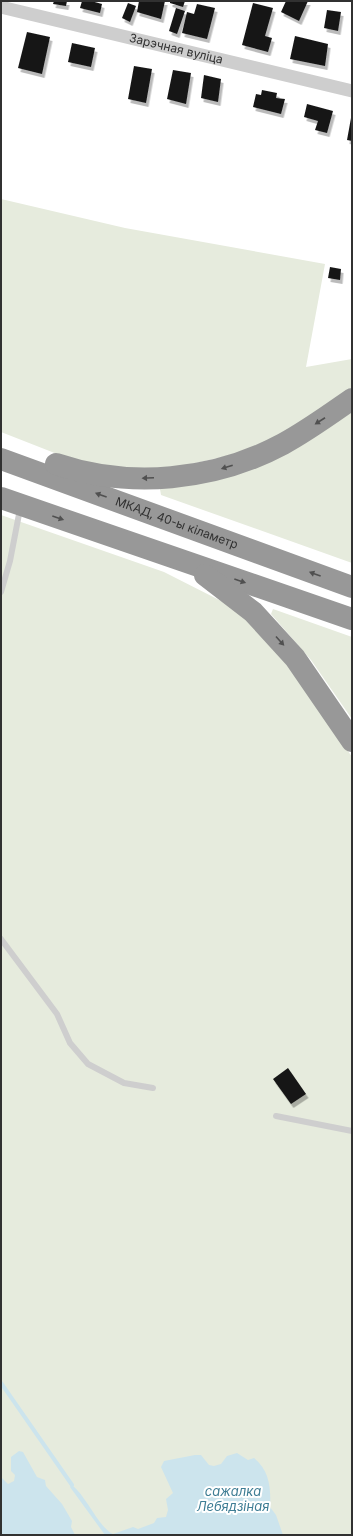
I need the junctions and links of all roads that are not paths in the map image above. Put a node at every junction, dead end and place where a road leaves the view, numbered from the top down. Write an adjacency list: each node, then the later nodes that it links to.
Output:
1 (1, 7): 2 (street, Зарэчная вуліца)
2 (352, 91)
3 (352, 399): 4 (highway, one-way to 4)
4 (4, 460): 7 (highway, МКАД, 40-ы кіламетр, one-way to 4)
5 (11, 502): 6 (highway, one-way to 6); 8 (lane)
6 (190, 564): 9 (highway, one-way to 9); 10 (highway, one-way to 10)
7 (352, 587)
8 (1, 592)
9 (352, 619)
10 (352, 741)
11 (1, 939): 12 (lane)
12 (153, 1088)
13 (276, 1116): 14 (lane)
14 (352, 1131)

